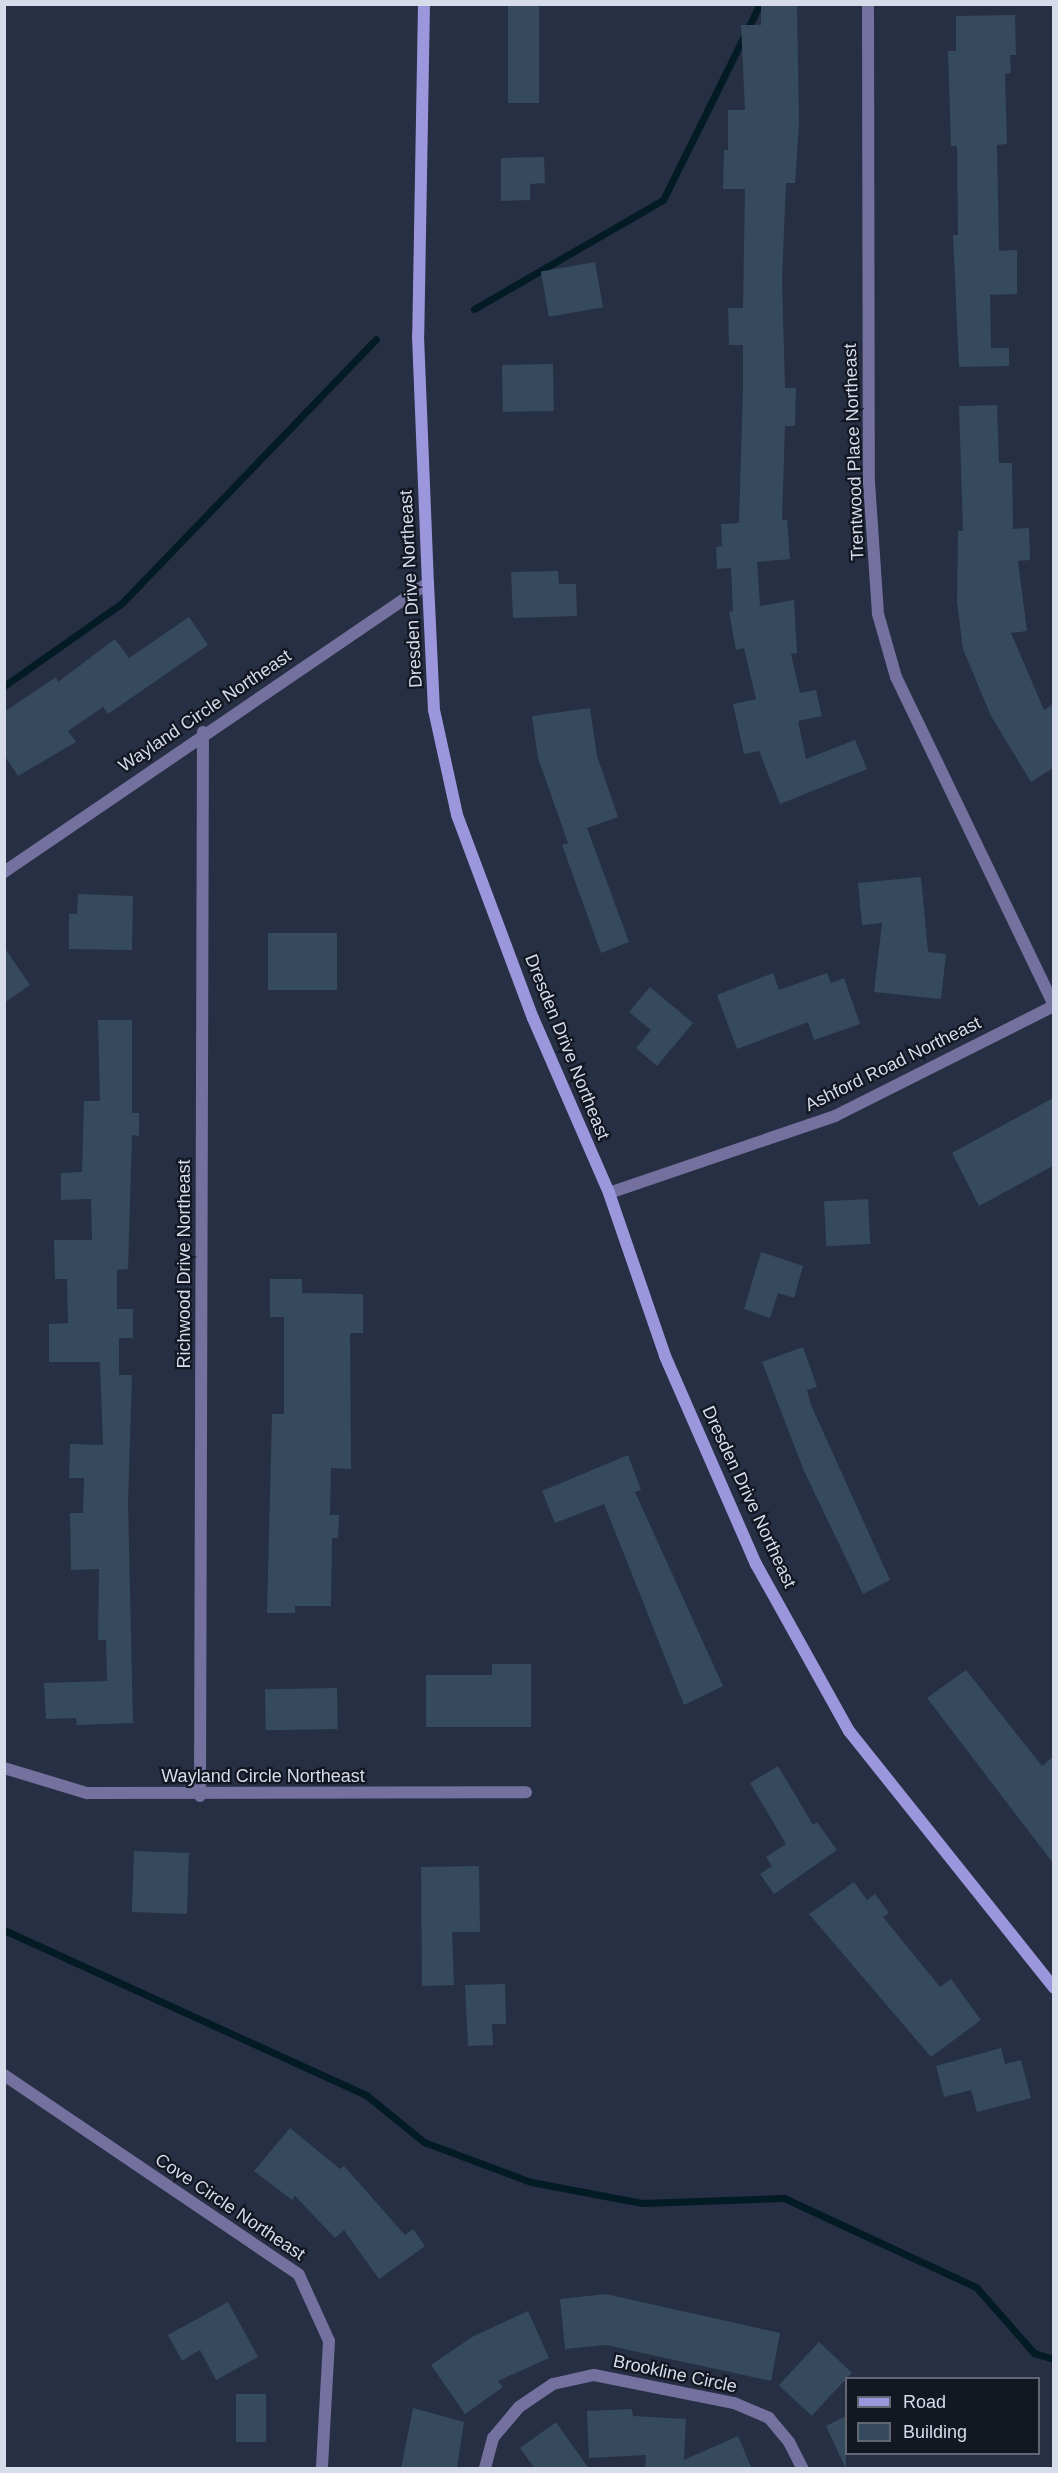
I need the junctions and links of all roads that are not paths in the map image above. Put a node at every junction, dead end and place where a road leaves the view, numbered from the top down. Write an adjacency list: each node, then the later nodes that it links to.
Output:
1 (424, 4): 3 (street, Dresden Drive Northeast)
2 (868, 4): 6 (street, Trentwood Place Northeast)
3 (428, 583): 4 (street, Wayland Circle Northeast); 7 (street, Dresden Drive Northeast)
4 (203, 732): 5 (street, Wayland Circle Northeast); 10 (street, Richwood Drive Northeast)
5 (4, 872)
6 (1053, 1005): 7 (street, Ashford Road Northeast)
7 (609, 1193): 11 (street, Dresden Drive Northeast)
8 (4, 1768): 10 (street, Wayland Circle Northeast)
9 (526, 1792): 10 (street, Wayland Circle Northeast)
10 (200, 1796)
11 (1053, 1989)
12 (4, 2075): 13 (street, Cove Circle Northeast)
13 (322, 2469)
14 (485, 2469): 15 (street, Brookline Circle)
15 (802, 2469)

